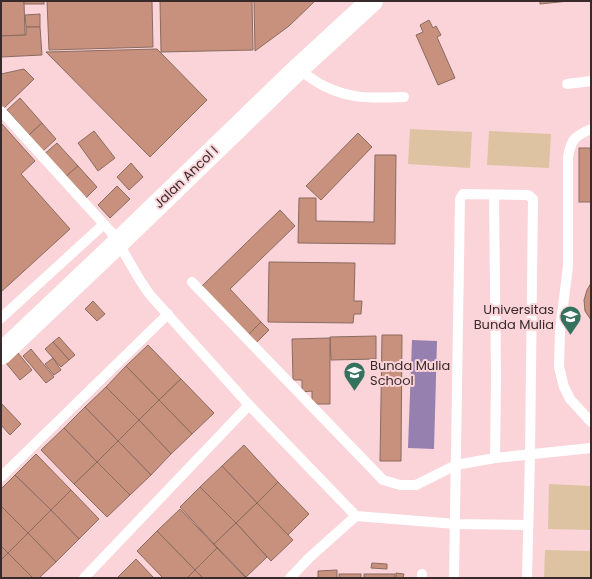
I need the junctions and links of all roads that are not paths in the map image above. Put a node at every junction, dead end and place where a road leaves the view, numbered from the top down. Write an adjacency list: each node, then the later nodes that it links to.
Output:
1 (372, 1): 2 (street, Jalan Ancol I)
2 (298, 68): 5 (lane); 10 (street, Jalan Ancol I)
3 (591, 81): 4 (lane)
4 (567, 84)
5 (404, 96)
6 (1, 111): 9 (lane)
7 (591, 130): 16 (lane)
8 (494, 195): 18 (lane); 19 (lane); 20 (lane)
9 (104, 225): 10 (lane); 13 (lane)
10 (119, 242): 12 (lane); 14 (street, Jalan Ancol I)
11 (192, 282): 20 (lane)
12 (168, 314): 15 (lane); 21 (lane)
13 (1, 318)
14 (1, 354)
15 (250, 405): 22 (lane); 26 (lane)
16 (591, 422)
17 (591, 448): 18 (lane)
18 (530, 455): 19 (lane); 24 (lane)
19 (495, 458): 20 (lane)
20 (456, 465): 23 (lane)
21 (1, 477)
22 (356, 516): 23 (lane); 25 (lane)
23 (456, 524): 24 (lane); 28 (lane)
24 (528, 525): 29 (lane)
25 (299, 574): 27 (lane)
26 (84, 578)
27 (290, 578)
28 (454, 578)
29 (527, 578)

